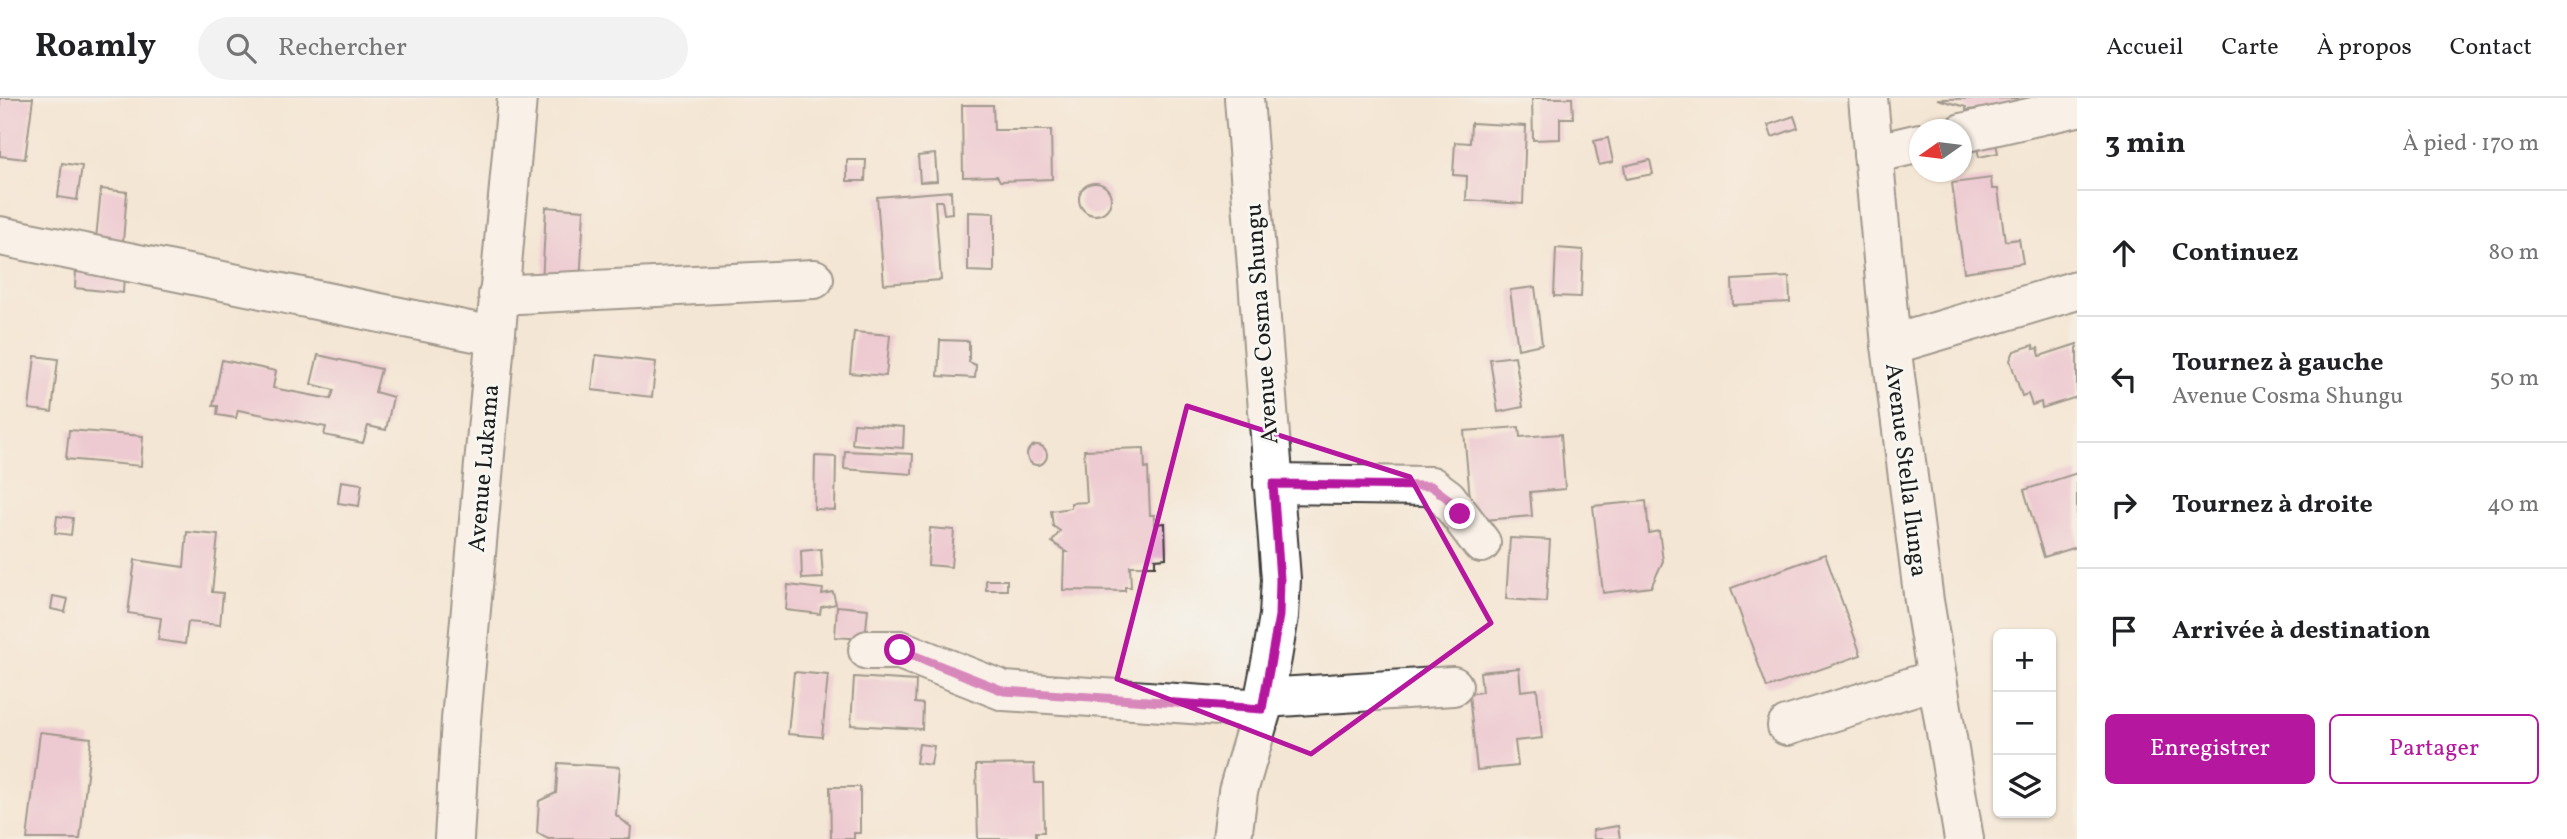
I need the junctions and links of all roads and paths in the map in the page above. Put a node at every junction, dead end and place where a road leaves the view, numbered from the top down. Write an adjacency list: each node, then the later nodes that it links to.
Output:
1 (517, 98): 11 (street, Avenue Lukama)
2 (1244, 98): 14 (street, Avenue Cosma Shungu)
3 (1868, 98): 7 (street, Avenue Stella Ilunga)
4 (2077, 107): 5 (street)
5 (1972, 131)
6 (1909, 145): 7 (street)
7 (1873, 153): 13 (street, Avenue Stella Ilunga)
8 (0, 236): 12 (street)
9 (814, 279): 11 (street)
10 (2077, 290): 13 (street)
11 (498, 295): 12 (street, Avenue Lukama)
12 (494, 336): 21 (street, Avenue Lukama)
13 (1891, 345): 17 (street, Avenue Stella Ilunga)
14 (1273, 484): 15 (street); 19 (street, Avenue Cosma Shungu)
15 (1480, 543)
16 (868, 650): 19 (street)
17 (1937, 679): 20 (street); 23 (street, Avenue Stella Ilunga)
18 (1453, 687): 19 (street)
19 (1263, 704): 22 (street, Avenue Cosma Shungu)
20 (1787, 726)
21 (454, 839)
22 (1232, 839)
23 (1964, 839)

